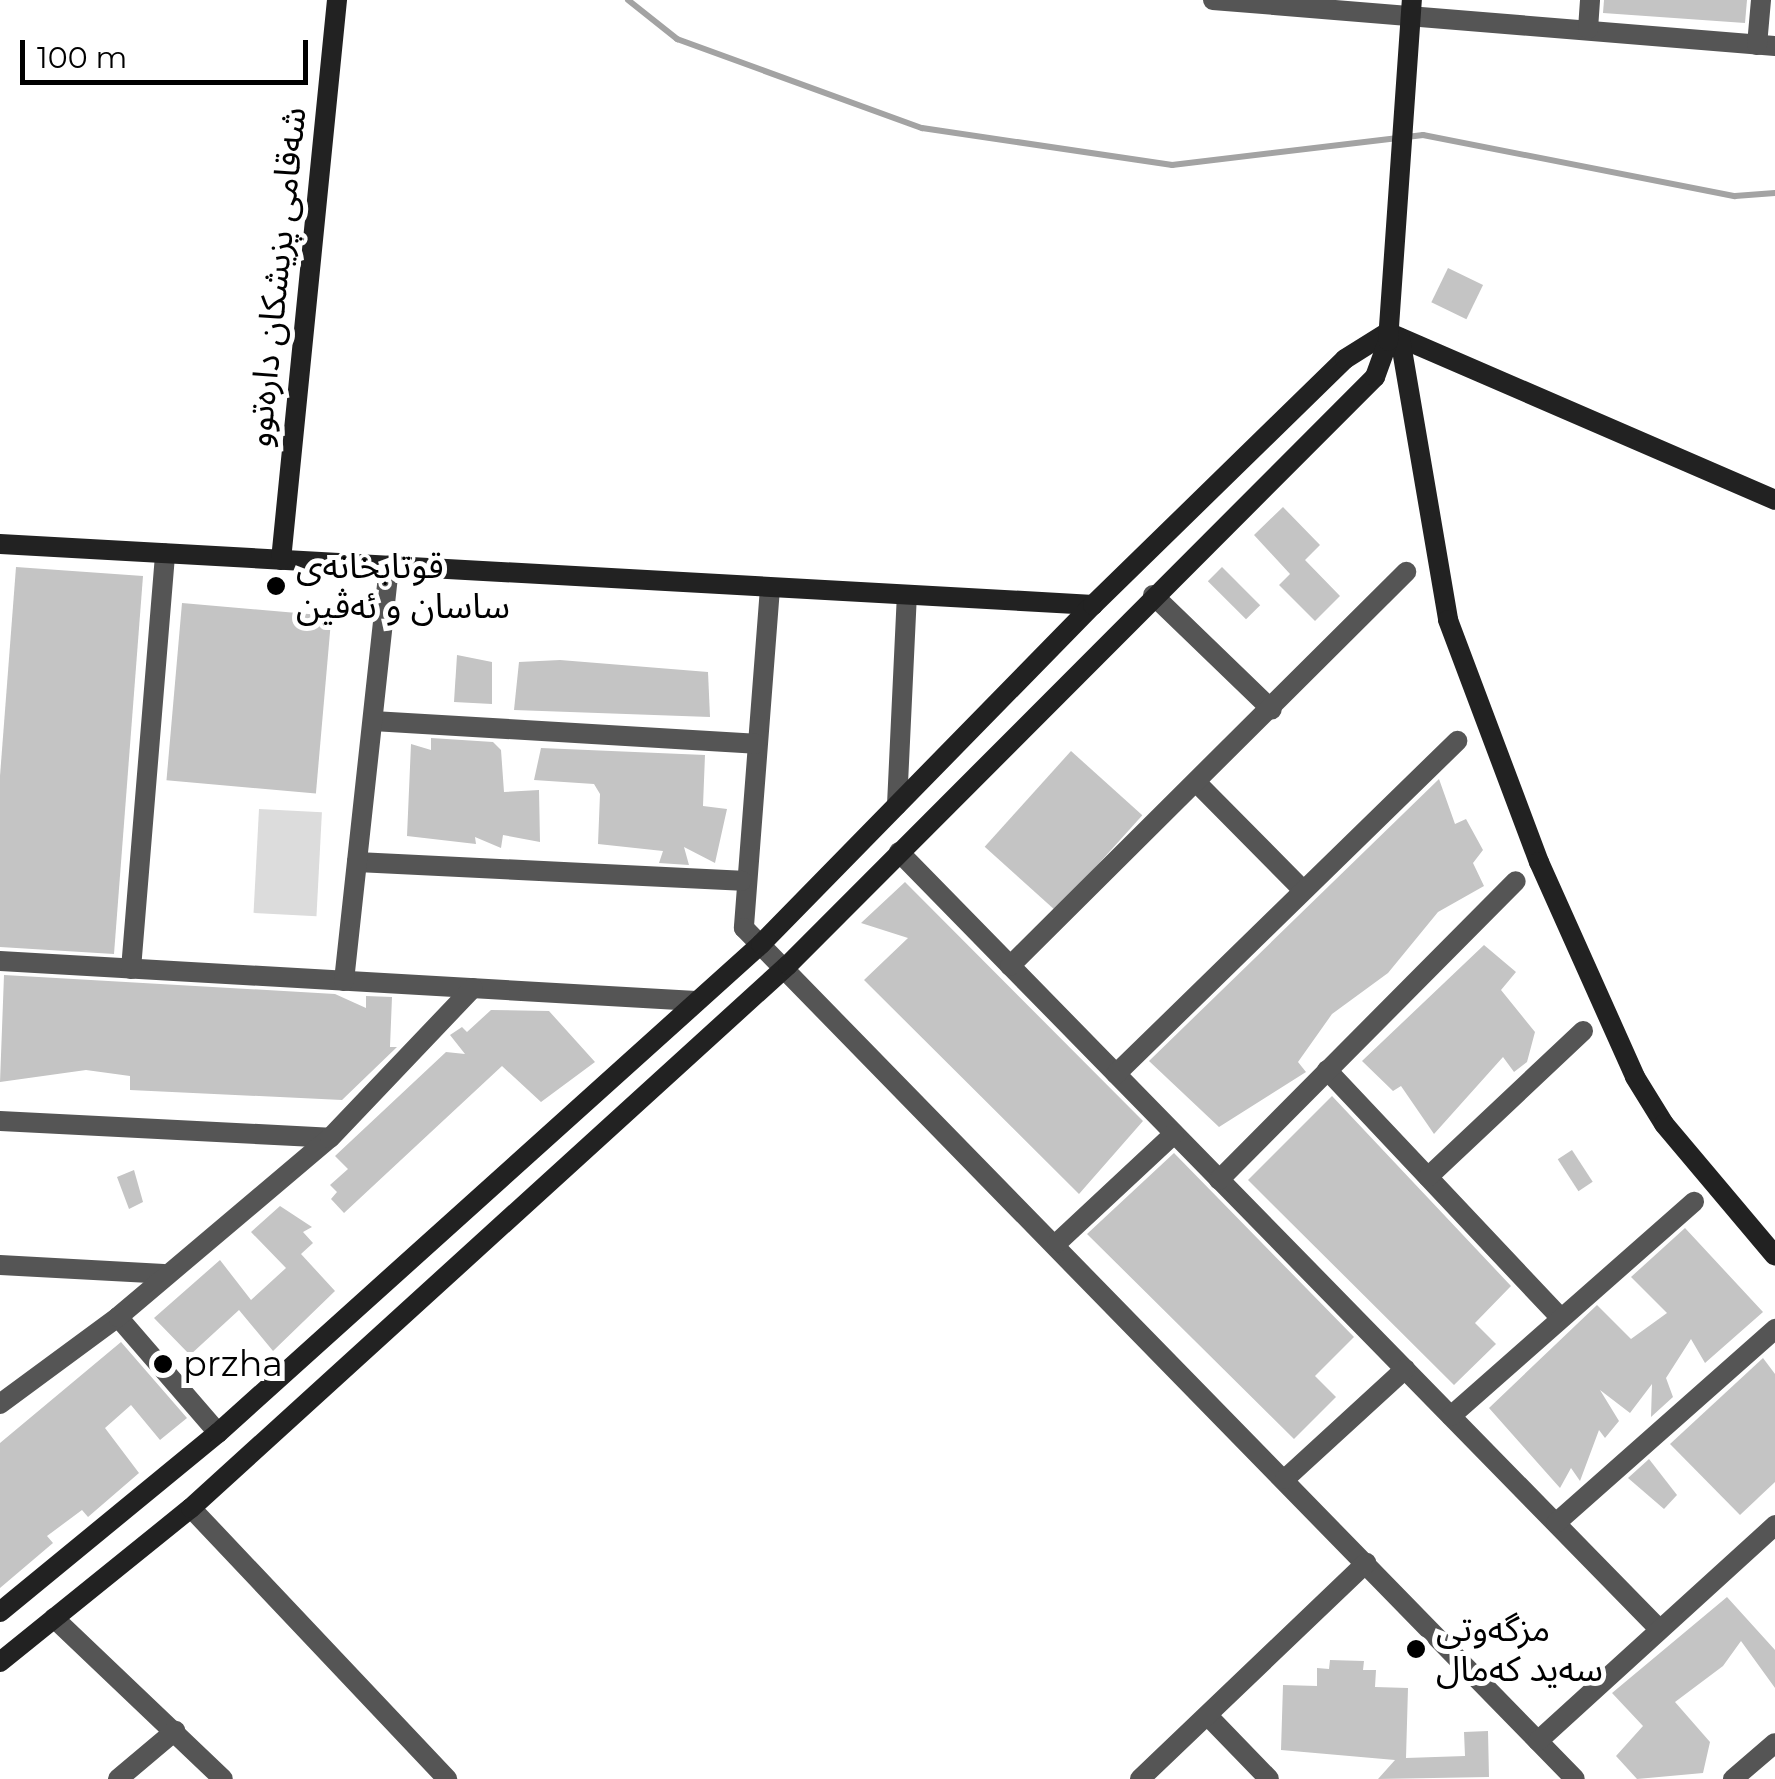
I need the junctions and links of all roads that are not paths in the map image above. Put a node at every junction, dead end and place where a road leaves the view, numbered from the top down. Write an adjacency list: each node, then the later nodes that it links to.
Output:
1 (337, 0): 12 (street, شەقامی پزیشکان دارەتوو)
2 (1590, 0): 6 (street)
3 (1761, 0): 7 (street)
4 (1226, 1): 5 (street)
5 (1412, 7): 6 (street); 8 (street)
6 (1588, 29): 7 (street)
7 (1766, 45)
8 (1394, 335): 9 (street); 17 (street); 18 (street); 48 (street)
9 (1775, 500)
10 (0, 544): 11 (street)
11 (165, 553): 12 (street); 34 (street)
12 (280, 560): 13 (street)
13 (389, 565): 15 (street); 20 (street)
14 (1406, 572): 19 (street)
15 (770, 588): 16 (street); 22 (street)
16 (907, 595): 18 (street); 24 (street)
17 (1154, 595): 19 (street); 25 (street)
18 (1093, 604): 24 (street)
19 (1272, 710): 23 (street)
20 (373, 721): 22 (street); 26 (street)
21 (1457, 741): 29 (street)
22 (755, 744): 27 (street)
23 (1197, 783): 29 (street); 33 (street)
24 (897, 805): 30 (street)
25 (899, 852): 32 (street); 33 (street)
26 (357, 862): 27 (street); 35 (street)
27 (742, 880): 30 (street)
28 (1516, 881): 39 (street)
29 (1302, 888): 40 (street)
30 (761, 944): 32 (street); 37 (street)
31 (0, 961): 34 (street)
32 (788, 965): 47 (street); 59 (street)
33 (1010, 966): 40 (street)
34 (131, 969): 35 (street)
35 (344, 981): 36 (street)
36 (473, 988): 37 (street); 43 (street)
37 (696, 1002): 57 (street)
38 (1582, 1031): 44 (street)
39 (1327, 1070): 44 (street); 45 (street)
40 (1116, 1074): 42 (street)
41 (0, 1121): 43 (street)
42 (1174, 1134): 45 (street); 47 (street)
43 (330, 1138): 50 (street)
44 (1428, 1177): 52 (street)
45 (1219, 1180): 54 (street)
46 (1694, 1202): 52 (street)
47 (1057, 1243): 58 (street)
48 (1775, 1256)
49 (0, 1265): 50 (street)
50 (164, 1274): 51 (street)
51 (118, 1316): 55 (street); 57 (street)
52 (1560, 1317): 56 (street)
53 (1775, 1328): 60 (street)
54 (1405, 1369): 56 (street); 58 (street)
55 (0, 1404)
56 (1451, 1416): 60 (street)
57 (218, 1433): 63 (street)
58 (1285, 1479): 62 (street)
59 (191, 1508): 64 (street); 73 (street)
60 (1556, 1523): 65 (street)
61 (1775, 1526): 65 (street)
62 (1366, 1563): 67 (street); 69 (street)
63 (0, 1612)
64 (54, 1618): 66 (street); 68 (street)
65 (1659, 1628): 69 (street)
66 (0, 1662)
67 (1209, 1717): 74 (street); 75 (street)
68 (175, 1730): 71 (street); 72 (street)
69 (1538, 1741): 76 (street)
70 (1775, 1743): 77 (street)
71 (118, 1779)
72 (223, 1779)
73 (447, 1779)
74 (1140, 1779)
75 (1269, 1779)
76 (1574, 1779)
77 (1733, 1779)

